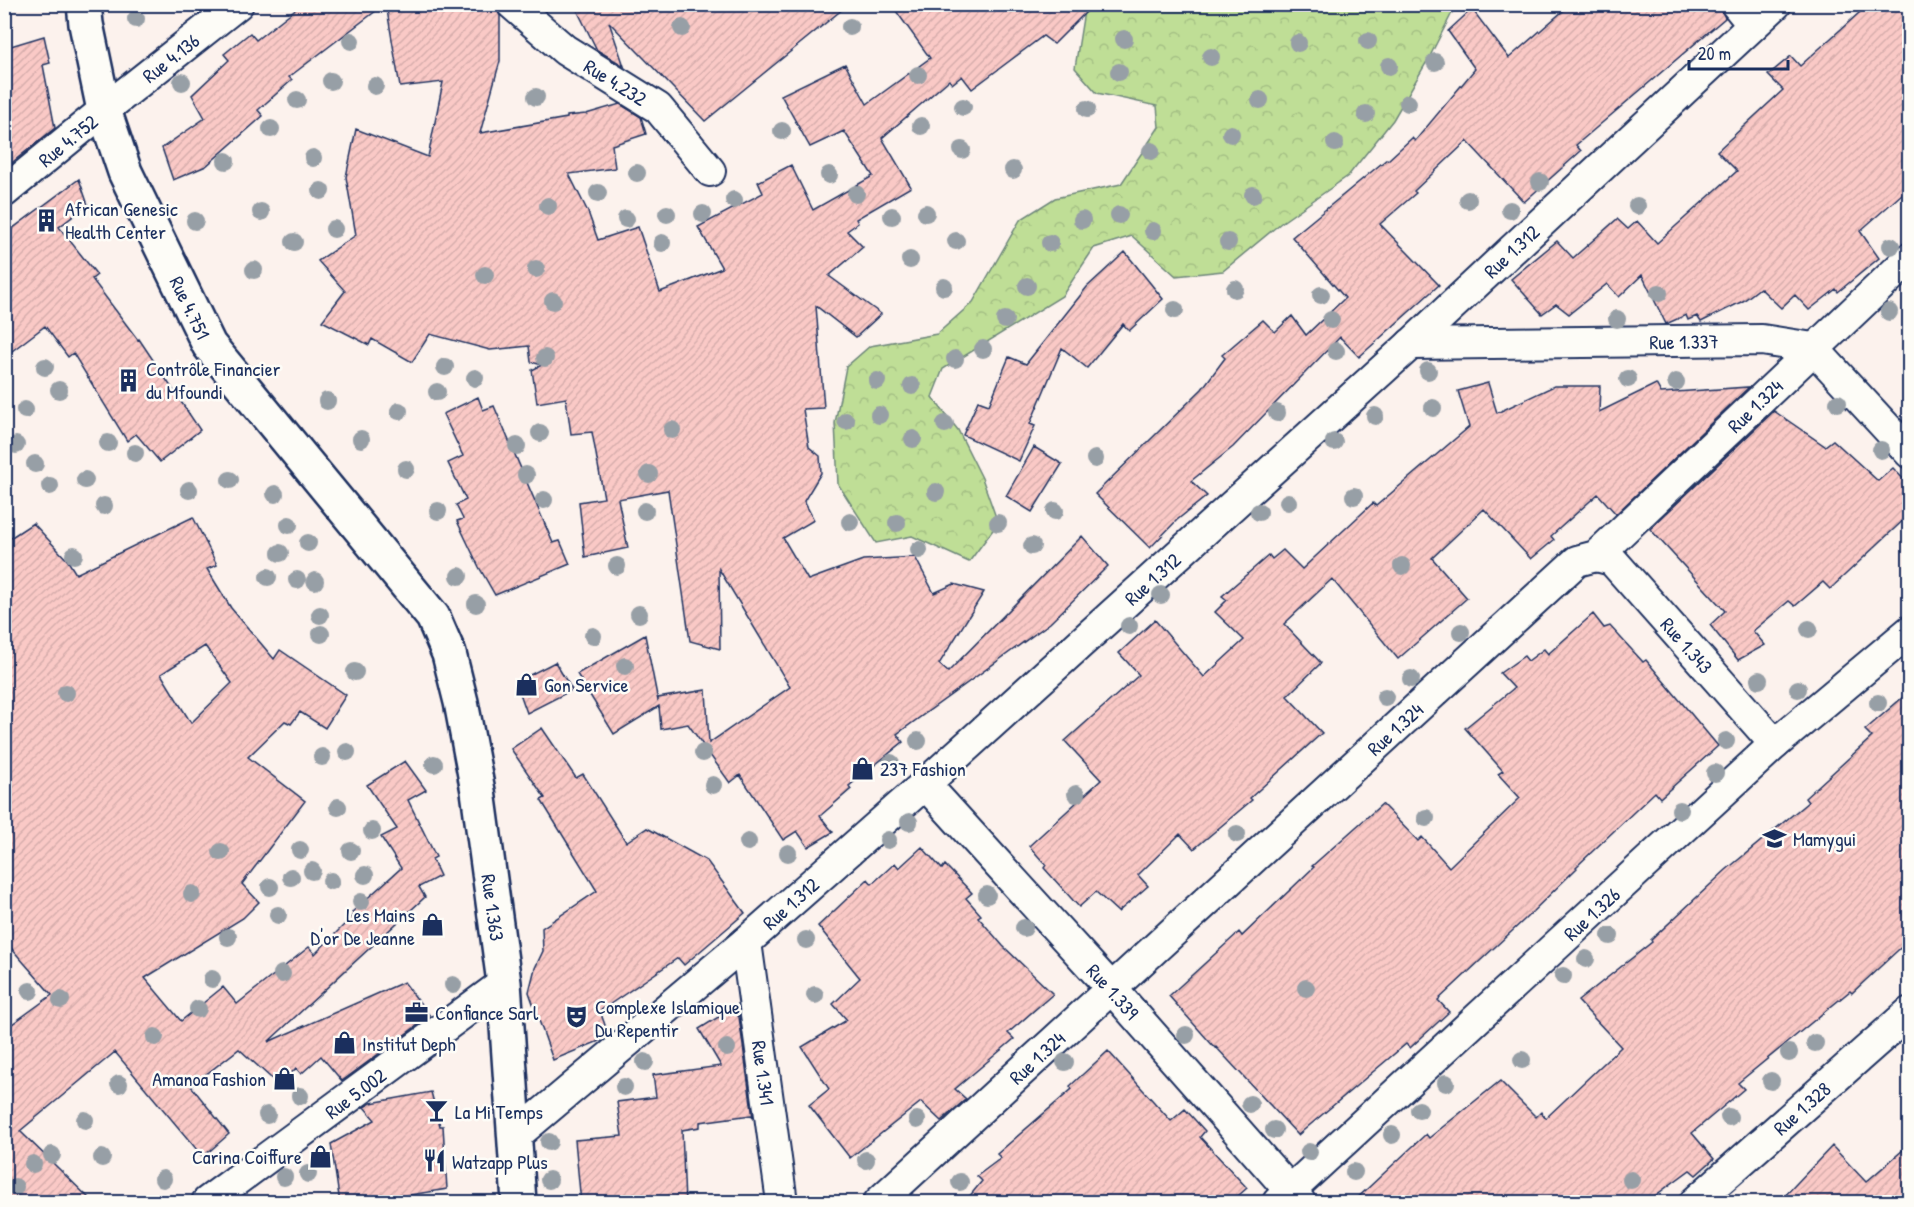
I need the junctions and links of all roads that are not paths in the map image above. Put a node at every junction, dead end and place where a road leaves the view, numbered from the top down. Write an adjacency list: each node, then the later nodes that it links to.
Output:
1 (84, 4): 6 (main road, Rue 4.751)
2 (238, 4): 6 (street, Rue 4.136)
3 (512, 4): 7 (street, Rue 4.232)
4 (1776, 4): 5 (street, Rue 1.312)
5 (1745, 15): 10 (street, Rue 1.312)
6 (104, 110): 8 (street, Rue 4.752); 14 (main road, Rue 4.751)
7 (710, 171)
8 (4, 192)
9 (1910, 258): 11 (street, Rue 1.324)
10 (1411, 344): 11 (street, Rue 1.337); 17 (street, Rue 1.312)
11 (1813, 348): 12 (street); 13 (street, Rue 1.324)
12 (1910, 453)
13 (1596, 556): 16 (street, Rue 1.343); 20 (street, Rue 1.324)
14 (433, 617): 19 (main road, Rue 1.363)
15 (1910, 631): 16 (street, Rue 1.326)
16 (1775, 744): 23 (street, Rue 1.326)
17 (925, 784): 18 (street, Rue 1.312); 20 (street, Rue 1.339)
18 (746, 942): 22 (street, Rue 1.312); 26 (street, Rue 1.341)
19 (504, 983): 22 (main road, Rue 1.363); 24 (street, Rue 5.002)
20 (1111, 988): 23 (street, Rue 1.339); 27 (street, Rue 1.324)
21 (1910, 1012): 28 (street, Rue 1.328)
22 (514, 1137): 25 (main road, Rue 1.363)
23 (1289, 1199)
24 (207, 1203)
25 (519, 1203)
26 (782, 1203)
27 (879, 1203)
28 (1695, 1203)

